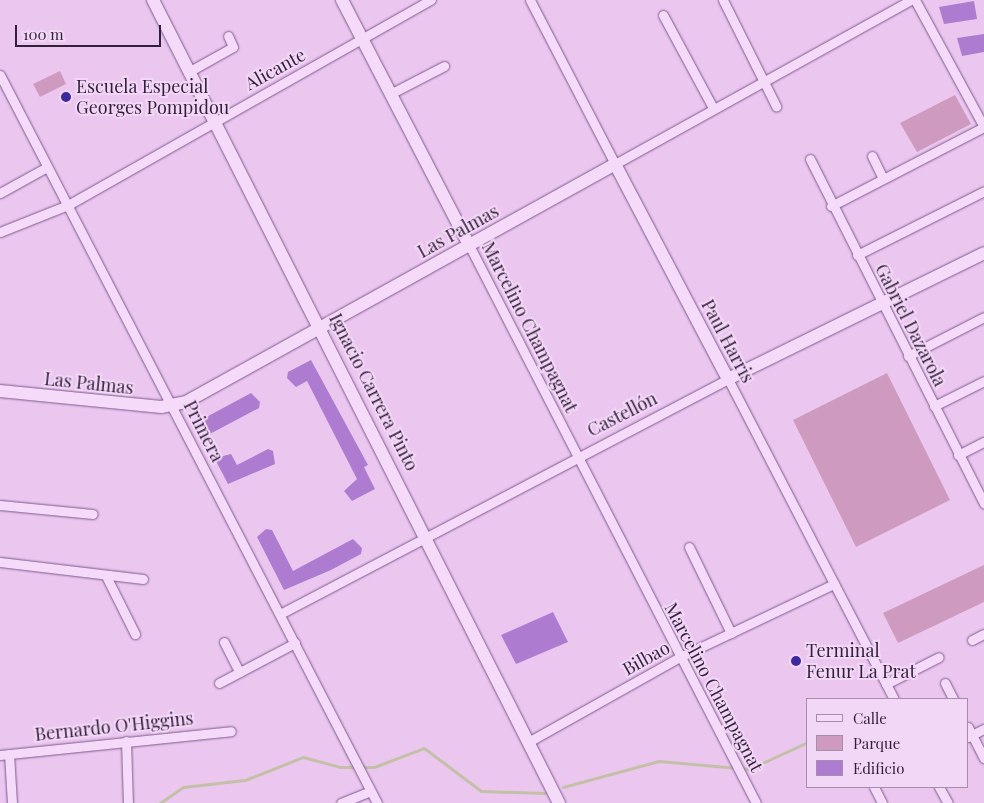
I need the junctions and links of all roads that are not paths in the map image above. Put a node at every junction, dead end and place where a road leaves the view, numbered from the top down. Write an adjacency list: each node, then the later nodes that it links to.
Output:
1 (153, 0): 12 (main road, Ignacio Carrera Pinto)
2 (342, 0): 10 (main road, Marcelino Champagnat)
3 (430, 0): 10 (street, Alicante)
4 (530, 0): 22 (street, Paul Harris)
5 (723, 0): 14 (street)
6 (911, 0): 14 (street, Las Palmas)
7 (915, 0): 19 (street)
8 (663, 15): 17 (street)
9 (228, 36): 12 (street)
10 (362, 39): 15 (main road, Marcelino Champagnat); 18 (street, Alicante)
11 (444, 66): 15 (street)
12 (190, 71): 18 (main road, Ignacio Carrera Pinto)
13 (0, 75): 23 (street, Primera)
14 (762, 80): 16 (street); 17 (street, Las Palmas)
15 (390, 94): 30 (main road, Marcelino Champagnat)
16 (776, 106)
17 (713, 108): 22 (street, Las Palmas)
18 (216, 120): 27 (street, Alicante); 35 (main road, Ignacio Carrera Pinto)
19 (984, 127): 24 (street)
20 (872, 156): 24 (street)
21 (810, 160): 28 (street, Gabriel Dazarola)
22 (615, 164): 30 (main road, Las Palmas); 37 (main road, Paul Harris)
23 (47, 166): 26 (street); 27 (street, Primera)
24 (883, 179): 28 (street)
25 (984, 191): 32 (street)
26 (0, 193)
27 (68, 205): 29 (street, Alicante); 40 (street, Primera)
28 (831, 206): 32 (street, Gabriel Dazarola)
29 (0, 232)
30 (469, 245): 35 (main road, Las Palmas); 44 (street, Marcelino Champagnat)
31 (984, 253): 33 (main road, Castellón)
32 (857, 255): 33 (street, Gabriel Dazarola)
33 (883, 304): 36 (street, Gabriel Dazarola); 37 (main road, Castellón)
34 (984, 317): 36 (street)
35 (321, 327): 40 (main road, Las Palmas); 48 (main road, Ignacio Carrera Pinto)
36 (908, 356): 41 (street, Gabriel Dazarola)
37 (728, 379): 44 (street, Castellón); 53 (street, Paul Harris)
38 (984, 381): 41 (street)
39 (0, 391): 40 (main road, Las Palmas)
40 (173, 405): 54 (street, Primera)
41 (934, 406): 43 (street, Gabriel Dazarola)
42 (984, 442): 43 (street)
43 (958, 455): 45 (street, Gabriel Dazarola)
44 (576, 458): 48 (street, Castellón); 62 (street, Marcelino Champagnat)
45 (984, 504)
46 (0, 505): 47 (street)
47 (93, 514)
48 (426, 534): 54 (street, Castellón); 73 (main road, Ignacio Carrera Pinto)
49 (689, 547): 55 (street)
50 (0, 562): 51 (street)
51 (106, 576): 52 (street); 56 (street)
52 (143, 579)
53 (834, 584): 55 (street, Bilbao); 66 (street, Paul Harris)
54 (280, 614): 60 (street, Primera)
55 (731, 633): 62 (street, Bilbao)
56 (135, 634)
57 (984, 634): 58 (street)
58 (972, 640)
59 (224, 642): 63 (street)
60 (295, 643): 63 (street); 78 (street, Primera)
61 (939, 656): 66 (street)
62 (678, 658): 73 (street, Bilbao); 84 (street, Marcelino Champagnat)
63 (239, 672): 64 (street)
64 (219, 683)
65 (945, 683): 68 (street)
66 (886, 684): 67 (street, Paul Harris)
67 (893, 698)
68 (952, 698)
69 (984, 729): 71 (street)
70 (231, 732): 72 (street, Bernardo O'Higgins)
71 (969, 733): 75 (street)
72 (126, 741): 74 (street, Bernardo O'Higgins); 80 (street)
73 (530, 741): 83 (main road, Ignacio Carrera Pinto)
74 (5, 754): 79 (street)
75 (984, 758)
76 (874, 788): 85 (street)
77 (940, 788): 86 (street)
78 (370, 790): 81 (street); 82 (street, Primera)
79 (12, 803)
80 (128, 803)
81 (341, 803)
82 (377, 803)
83 (559, 803)
84 (756, 803)
85 (882, 803)
86 (948, 803)

